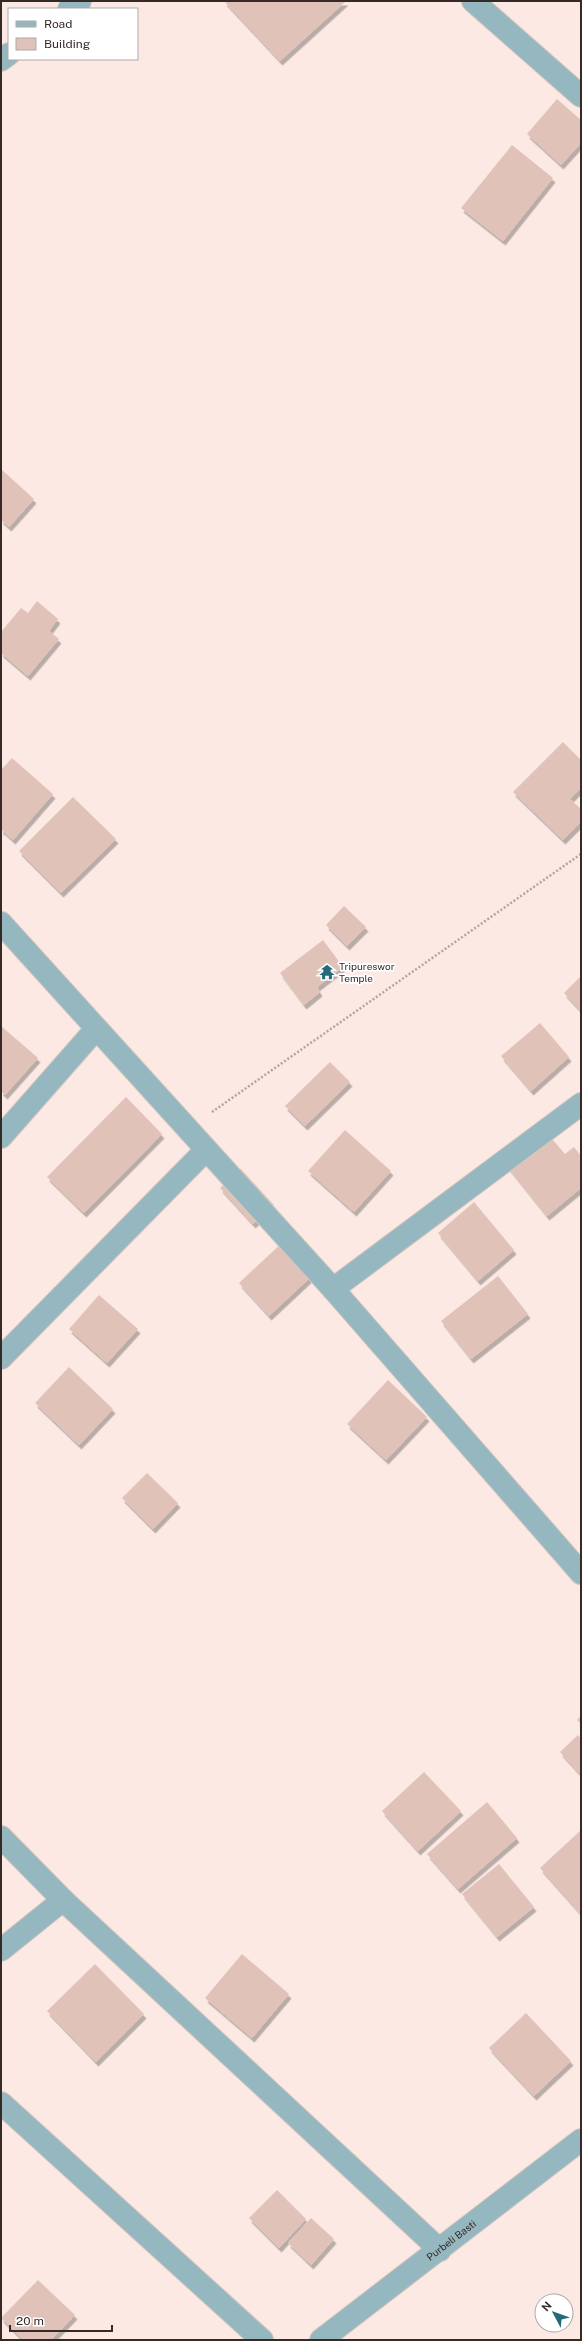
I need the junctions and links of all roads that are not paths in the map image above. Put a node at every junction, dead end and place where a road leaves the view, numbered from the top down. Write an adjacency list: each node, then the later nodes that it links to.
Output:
1 (80, 1): 3 (street)
2 (473, 1): 4 (street)
3 (70, 8)
4 (581, 96)
5 (1, 923): 6 (street)
6 (96, 1029): 8 (street); 9 (street)
7 (581, 1104): 10 (street)
8 (1, 1137)
9 (206, 1150): 10 (street); 11 (street)
10 (334, 1289): 12 (street)
11 (1, 1358)
12 (581, 1573)
13 (1, 1837): 14 (street)
14 (63, 1900): 15 (street); 18 (street)
15 (1, 1950)
16 (1, 2103): 19 (street)
17 (581, 2140): 18 (street, Purbeli Basti)
18 (440, 2250): 20 (street, Purbeli Basti)
19 (262, 2340)
20 (321, 2340)

